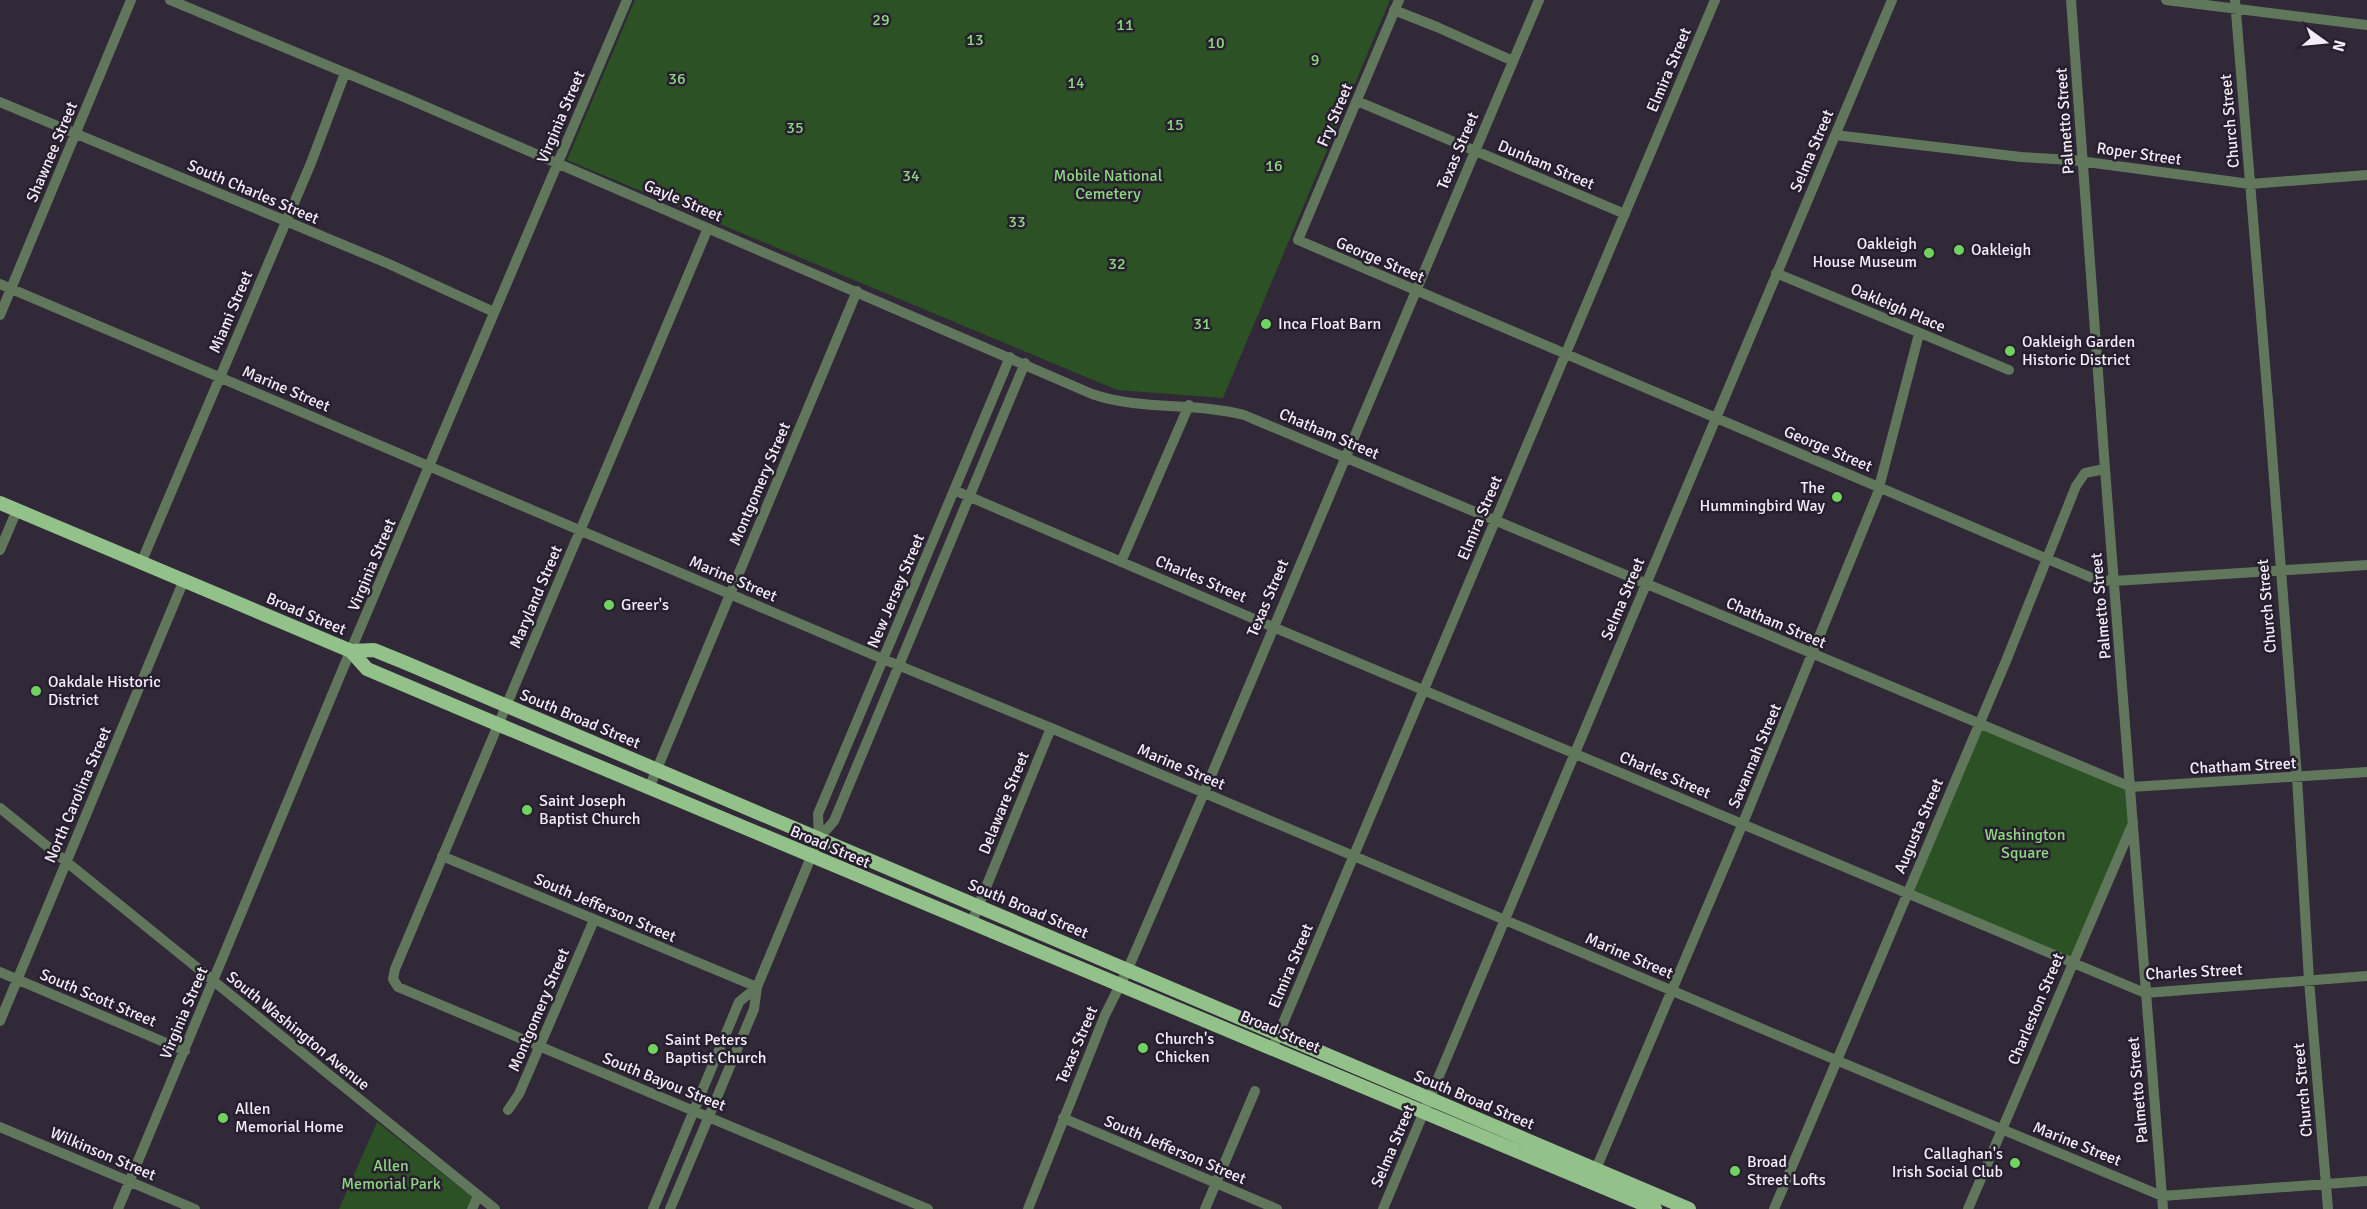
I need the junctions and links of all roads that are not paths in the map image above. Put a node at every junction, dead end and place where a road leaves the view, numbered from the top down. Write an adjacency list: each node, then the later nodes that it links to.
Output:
1 (131, 0): 16 (street, Shawnee Street)
2 (170, 0): 13 (street, Gayle Street)
3 (627, 0): 20 (street, Virginia Street)
4 (1539, 0): 12 (street, Texas Street)
5 (1714, 0): 23 (street, Elmira Street)
6 (1892, 0): 17 (street, Selma Street)
7 (2071, 0): 19 (street, Palmetto Street)
8 (2166, 0): 9 (street)
9 (2235, 4): 11 (street); 22 (street, Church Street)
10 (1396, 5): 12 (street); 14 (street, Fry Street)
11 (2367, 25)
12 (1513, 61): 18 (street, Texas Street)
13 (345, 72): 20 (street, Gayle Street); 24 (street, Miami Street)
14 (1357, 101): 18 (street, Dunham Street); 26 (street, Fry Street)
15 (0, 102): 16 (street, South Charles Street)
16 (75, 134): 24 (street, South Charles Street); 29 (street, Shawnee Street)
17 (1835, 135): 19 (street, Roper Street); 27 (street, Selma Street)
18 (1474, 151): 23 (street, Dunham Street); 31 (street, Texas Street)
19 (2083, 161): 22 (street, Roper Street); 44 (street, Palmetto Street)
20 (558, 163): 25 (street, Gayle Street); 32 (street, Virginia Street)
21 (2367, 175): 22 (street, Roper Street)
22 (2250, 184): 57 (street, Church Street)
23 (1625, 214): 35 (street, Elmira Street)
24 (286, 222): 32 (street, South Charles Street); 39 (street, Miami Street)
25 (708, 228): 30 (street, Gayle Street); 51 (street, Maryland Street)
26 (1298, 240): 31 (street, George Street)
27 (1776, 273): 34 (street, Oakleigh Place); 41 (street, Selma Street)
28 (0, 284): 29 (street, Marine Street)
29 (11, 289): 33 (street, Shawnee Street); 39 (street, Marine Street)
30 (858, 291): 36 (street, Gayle Street); 61 (street, Montgomery Street)
31 (1415, 291): 35 (street, George Street); 42 (street, Texas Street)
32 (494, 312): 43 (street, Virginia Street)
33 (0, 315)
34 (1919, 334): 38 (street, Oakleigh Place); 45 (street, Savannah Street)
35 (1566, 355): 41 (street, George Street); 50 (street, Elmira Street)
36 (1010, 357): 37 (street, Gayle Street); 46 (street, New Jersey Street)
37 (1025, 363): 40 (street, Gayle Street); 47 (street, New Jersey Street)
38 (2009, 370)
39 (220, 378): 43 (street, Marine Street); 55 (street, Miami Street)
40 (1189, 405): 42 (street, Chatham Street); 54 (street)
41 (1715, 417): 45 (street, George Street); 60 (street, Selma Street)
42 (1344, 457): 50 (street, Chatham Street); 62 (street, Texas Street)
43 (431, 467): 51 (street, Marine Street); 63 (street, Virginia Street)
44 (2105, 469): 53 (street, Augusta Street); 59 (street, Palmetto Street)
45 (1880, 487): 53 (street, George Street); 64 (street, Savannah Street)
46 (954, 490): 47 (street, Charles Street); 65 (street, New Jersey Street)
47 (969, 496): 54 (street, Charles Street); 66 (street, New Jersey Street)
48 (0, 503): 49 (main road, Broad Street)
49 (17, 510): 52 (street); 55 (main road, Broad Street)
50 (1495, 520): 60 (street, Chatham Street); 67 (street, Elmira Street)
51 (581, 531): 61 (street, Marine Street); 68 (street, Maryland Street)
52 (0, 550)
53 (2047, 559): 59 (street, George Street); 70 (street, Augusta Street)
54 (1121, 562): 62 (street, Charles Street)
55 (141, 563): 58 (main road, Broad Street)
56 (2367, 565): 57 (street, George Street)
57 (2280, 571): 59 (street, George Street); 75 (street, Church Street)
58 (184, 580): 63 (main road, Broad Street); 86 (street, North Carolina Street)
59 (2114, 581): 76 (street, Palmetto Street)
60 (1646, 585): 64 (street, Chatham Street); 72 (street, Selma Street)
61 (729, 594): 65 (street, Marine Street); 73 (street, Montgomery Street)
62 (1273, 627): 67 (street, Charles Street); 78 (street, Texas Street)
63 (351, 651): 68 (main road, South Broad Street); 69 (main road, Broad Street); 101 (street, Virginia Street)
64 (1813, 655): 70 (street, Chatham Street); 81 (street, Savannah Street)
65 (883, 659): 66 (street, Marine Street); 82 (street, New Jersey Street)
66 (900, 666): 71 (street, Marine Street); 82 (street, New Jersey Street)
67 (1424, 690): 72 (street, Charles Street); 84 (street, Elmira Street)
68 (506, 705): 69 (street, Maryland Street); 73 (main road, South Broad Street)
69 (498, 724): 77 (main road, Broad Street); 83 (street, Maryland Street)
70 (1978, 725): 76 (street, Chatham Street); 88 (street, Augusta Street)
71 (1051, 728): 78 (street, Marine Street); 90 (street, Delaware Street)
72 (1575, 753): 81 (street, Charles Street); 92 (street, Selma Street)
73 (656, 769): 77 (street, Montgomery Street); 82 (main road, South Broad Street)
74 (2367, 772): 75 (street, Chatham Street)
75 (2296, 777): 76 (street, Chatham Street); 100 (street, Church Street)
76 (2131, 787): 80 (street, Palmetto Street)
77 (649, 788): 85 (main road, Broad Street)
78 (1204, 793): 84 (street, Marine Street); 97 (street, Texas Street)
79 (0, 808): 86 (street, South Washington Avenue)
80 (2133, 822): 94 (street, Charleston Street); 104 (street, Palmetto Street)
81 (1743, 823): 88 (street, Charles Street); 103 (street, Savannah Street)
82 (819, 838): 85 (street, New Jersey Street); 87 (main road, South Broad Street)
83 (442, 856): 91 (street, South Jefferson Street); 98 (street, Maryland Street)
84 (1354, 856): 92 (street, Marine Street); 106 (street, Elmira Street)
85 (811, 857): 89 (main road, Broad Street); 102 (street, New Jersey Street)
86 (67, 862): 99 (street, North Carolina Street); 101 (street, South Washington Avenue)
87 (913, 878): 89 (street); 90 (main road, South Broad Street)
88 (1908, 892): 94 (street, Charles Street); 109 (street, Augusta Street)
89 (905, 896): 93 (main road, Broad Street)
90 (978, 905): 93 (street, Delaware Street); 97 (main road, South Broad Street)
91 (594, 920): 102 (street, South Jefferson Street); 107 (street, Montgomery Street)
92 (1505, 920): 103 (street, Marine Street); 111 (street, Selma Street)
93 (971, 924): 97 (main road, Broad Street)
94 (2073, 962): 104 (street, Charles Street); 117 (street, Charleston Street)
95 (0, 972): 99 (street, South Scott Street)
96 (2367, 976): 100 (street, Charles Street)
97 (1124, 977): 106 (main road, Broad Street); 115 (street, Texas Street)
98 (393, 979): 107 (street, South Bayou Street)
99 (17, 980): 105 (street, North Carolina Street); 108 (street, South Scott Street)
100 (2308, 980): 104 (street, Charles Street); 122 (street, Church Street)
101 (214, 982): 108 (street, Virginia Street); 123 (street, South Washington Avenue)
102 (757, 987): 113 (street, New Jersey Street); 114 (street, New Jersey Street)
103 (1671, 990): 109 (street, Marine Street); 118 (street, Savannah Street)
104 (2145, 993): 124 (street, Palmetto Street)
105 (0, 1021)
106 (1276, 1041): 111 (main road, Broad Street)
107 (539, 1047): 112 (street, Montgomery Street); 113 (street, South Bayou Street)
108 (185, 1051): 119 (street, Virginia Street)
109 (1836, 1060): 117 (street, Marine Street); 138 (street, Augusta Street)
110 (1255, 1091): 121 (street)
111 (1427, 1105): 118 (main road, Broad Street); 135 (street, Selma Street)
112 (508, 1110)
113 (694, 1110): 114 (street, South Bayou Street); 129 (street, New Jersey Street)
114 (709, 1117): 130 (street, New Jersey Street); 131 (street, South Bayou Street)
115 (1063, 1119): 121 (street, South Jefferson Street); 132 (street, Texas Street)
116 (0, 1127): 119 (street, Wilkinson Street)
117 (2001, 1129): 124 (street, Marine Street); 139 (street, Charleston Street)
118 (1593, 1175): 136 (main road, Broad Street); 137 (main road)
119 (130, 1181): 125 (street, Virginia Street); 126 (street, Wilkinson Street)
120 (2367, 1181): 122 (street, Marine Street)
121 (1216, 1184): 133 (street); 134 (street, South Jefferson Street)
122 (2326, 1184): 124 (street, Marine Street); 141 (street, Church Street)
123 (478, 1196): 127 (street); 128 (street, South Washington Avenue)
124 (2162, 1196): 140 (street, Palmetto Street)
125 (118, 1209)
126 (195, 1209)
127 (472, 1209)
128 (495, 1209)
129 (652, 1209)
130 (670, 1209)
131 (928, 1209)
132 (1028, 1209)
133 (1205, 1209)
134 (1277, 1209)
135 (1383, 1209)
136 (1655, 1209)
137 (1689, 1209)
138 (1774, 1209)
139 (1968, 1209)
140 (2163, 1209)
141 (2328, 1209)

